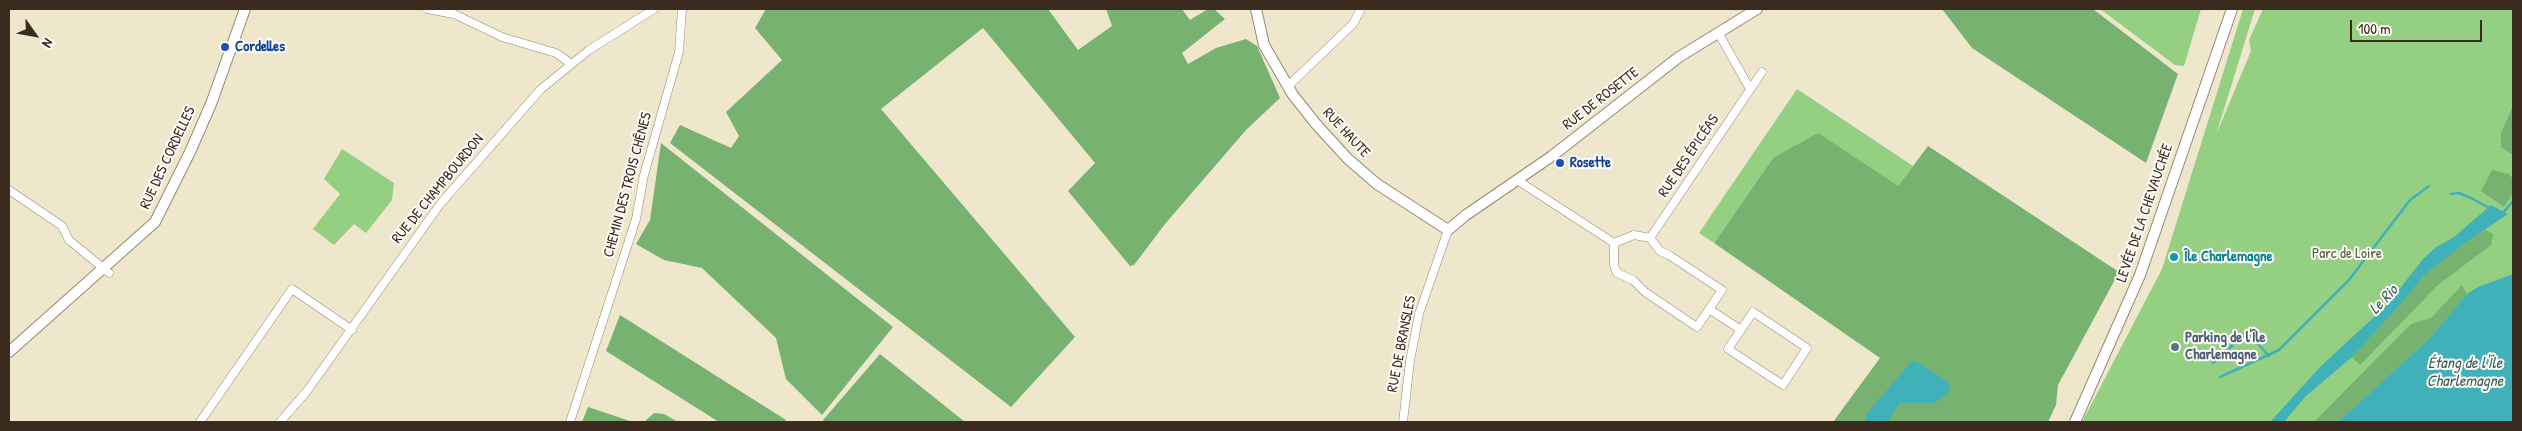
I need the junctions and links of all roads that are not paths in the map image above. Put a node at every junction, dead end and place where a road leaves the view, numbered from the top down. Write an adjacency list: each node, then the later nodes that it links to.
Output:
1 (245, 9): 19 (street, RUE DES CORDELLES)
2 (427, 9): 10 (street)
3 (654, 9): 10 (street, RUE DE CHAMPBOURDON)
4 (682, 9): 26 (street, CHEMIN DES TROIS CHÊNES)
5 (1256, 9): 12 (street, RUE HAUTE)
6 (1361, 9): 12 (street)
7 (1757, 9): 9 (street, RUE DE ROSETTE)
8 (2232, 9): 28 (street, LEVÉE DE LA CHEVAUCHÉE)
9 (1719, 34): 13 (street); 14 (street, RUE DE ROSETTE)
10 (570, 63): 21 (street, RUE DE CHAMPBOURDON)
11 (1762, 72): 13 (street, RUE DES ÉPICÉAS)
12 (1288, 87): 16 (street, RUE HAUTE)
13 (1750, 89): 17 (street, RUE DES ÉPICÉAS)
14 (1518, 180): 16 (street, RUE DE ROSETTE); 18 (street)
15 (9, 190): 19 (street)
16 (1448, 230): 27 (street, RUE DE BRANSLES)
17 (1650, 238): 18 (street); 20 (street)
18 (1614, 242): 20 (street)
19 (107, 270): 23 (street, RUE DES CORDELLES)
20 (1709, 309): 22 (street)
21 (352, 330): 24 (street); 25 (street, RUE DE CHAMPBOURDON)
22 (1741, 330): 22 (street)
23 (9, 352)
24 (200, 422)
25 (280, 422)
26 (570, 422)
27 (1403, 422)
28 (2075, 422)

